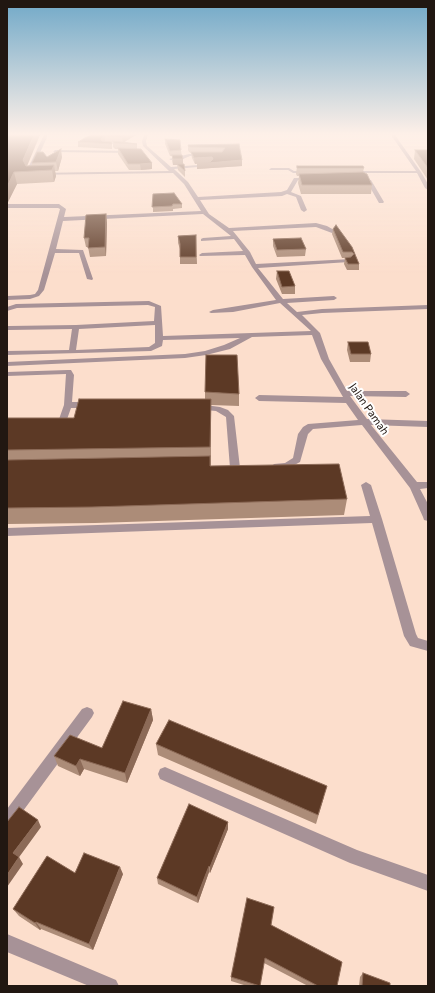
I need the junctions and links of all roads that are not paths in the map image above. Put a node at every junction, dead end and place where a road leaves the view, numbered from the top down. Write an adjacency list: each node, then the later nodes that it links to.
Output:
1 (184, 181): 5 (street)
2 (294, 181): 4 (street)
3 (369, 181): 6 (street)
4 (287, 192): 5 (street); 8 (street)
5 (197, 199): 9 (street)
6 (381, 202)
7 (7, 206): 10 (street)
8 (304, 210)
9 (205, 212): 10 (street); 11 (street, Jalan Pamah)
10 (61, 219): 15 (street)
11 (228, 230): 12 (street); 13 (street, Jalan Pamah)
12 (332, 231)
13 (236, 236): 14 (street); 16 (street, Jalan Pamah)
14 (203, 240)
15 (53, 252): 20 (street); 21 (street)
16 (248, 253): 17 (street); 19 (street, Jalan Pamah)
17 (202, 255)
18 (348, 260): 19 (street)
19 (254, 266): 23 (street, Jalan Pamah)
20 (90, 279)
21 (7, 298)
22 (334, 298): 23 (street)
23 (280, 300): 26 (street); 27 (street, Jalan Pamah)
24 (428, 307): 27 (street)
25 (7, 309): 28 (street)
26 (213, 312)
27 (296, 314): 31 (street, Jalan Pamah)
28 (158, 323): 29 (street); 33 (street)
29 (76, 327): 30 (street); 34 (street)
30 (9, 328)
31 (316, 333): 32 (street); 39 (street, Jalan Pamah)
32 (251, 335): 33 (street); 36 (street)
33 (159, 338): 34 (street)
34 (72, 352): 35 (street)
35 (7, 353)
36 (7, 364)
37 (7, 374): 41 (street)
38 (406, 394): 39 (street)
39 (346, 396): 40 (street); 45 (street, Jalan Pamah)
40 (259, 398)
41 (68, 405): 42 (street); 46 (street)
42 (98, 405)
43 (191, 407): 49 (street)
44 (428, 418): 45 (street)
45 (362, 420): 47 (street); 48 (street); 51 (street, Jalan Pamah)
46 (62, 422)
47 (428, 424)
48 (264, 467)
49 (235, 468)
50 (366, 485): 54 (street)
51 (414, 486): 52 (street); 53 (street, Jalan Pamah)
52 (428, 486)
53 (428, 517)
54 (377, 519): 55 (street); 56 (street)
55 (7, 532)
56 (428, 646)
57 (87, 713): 59 (street)
58 (165, 774): 60 (street)
59 (7, 821)
60 (428, 883)
61 (7, 943): 62 (street)
62 (110, 986)

